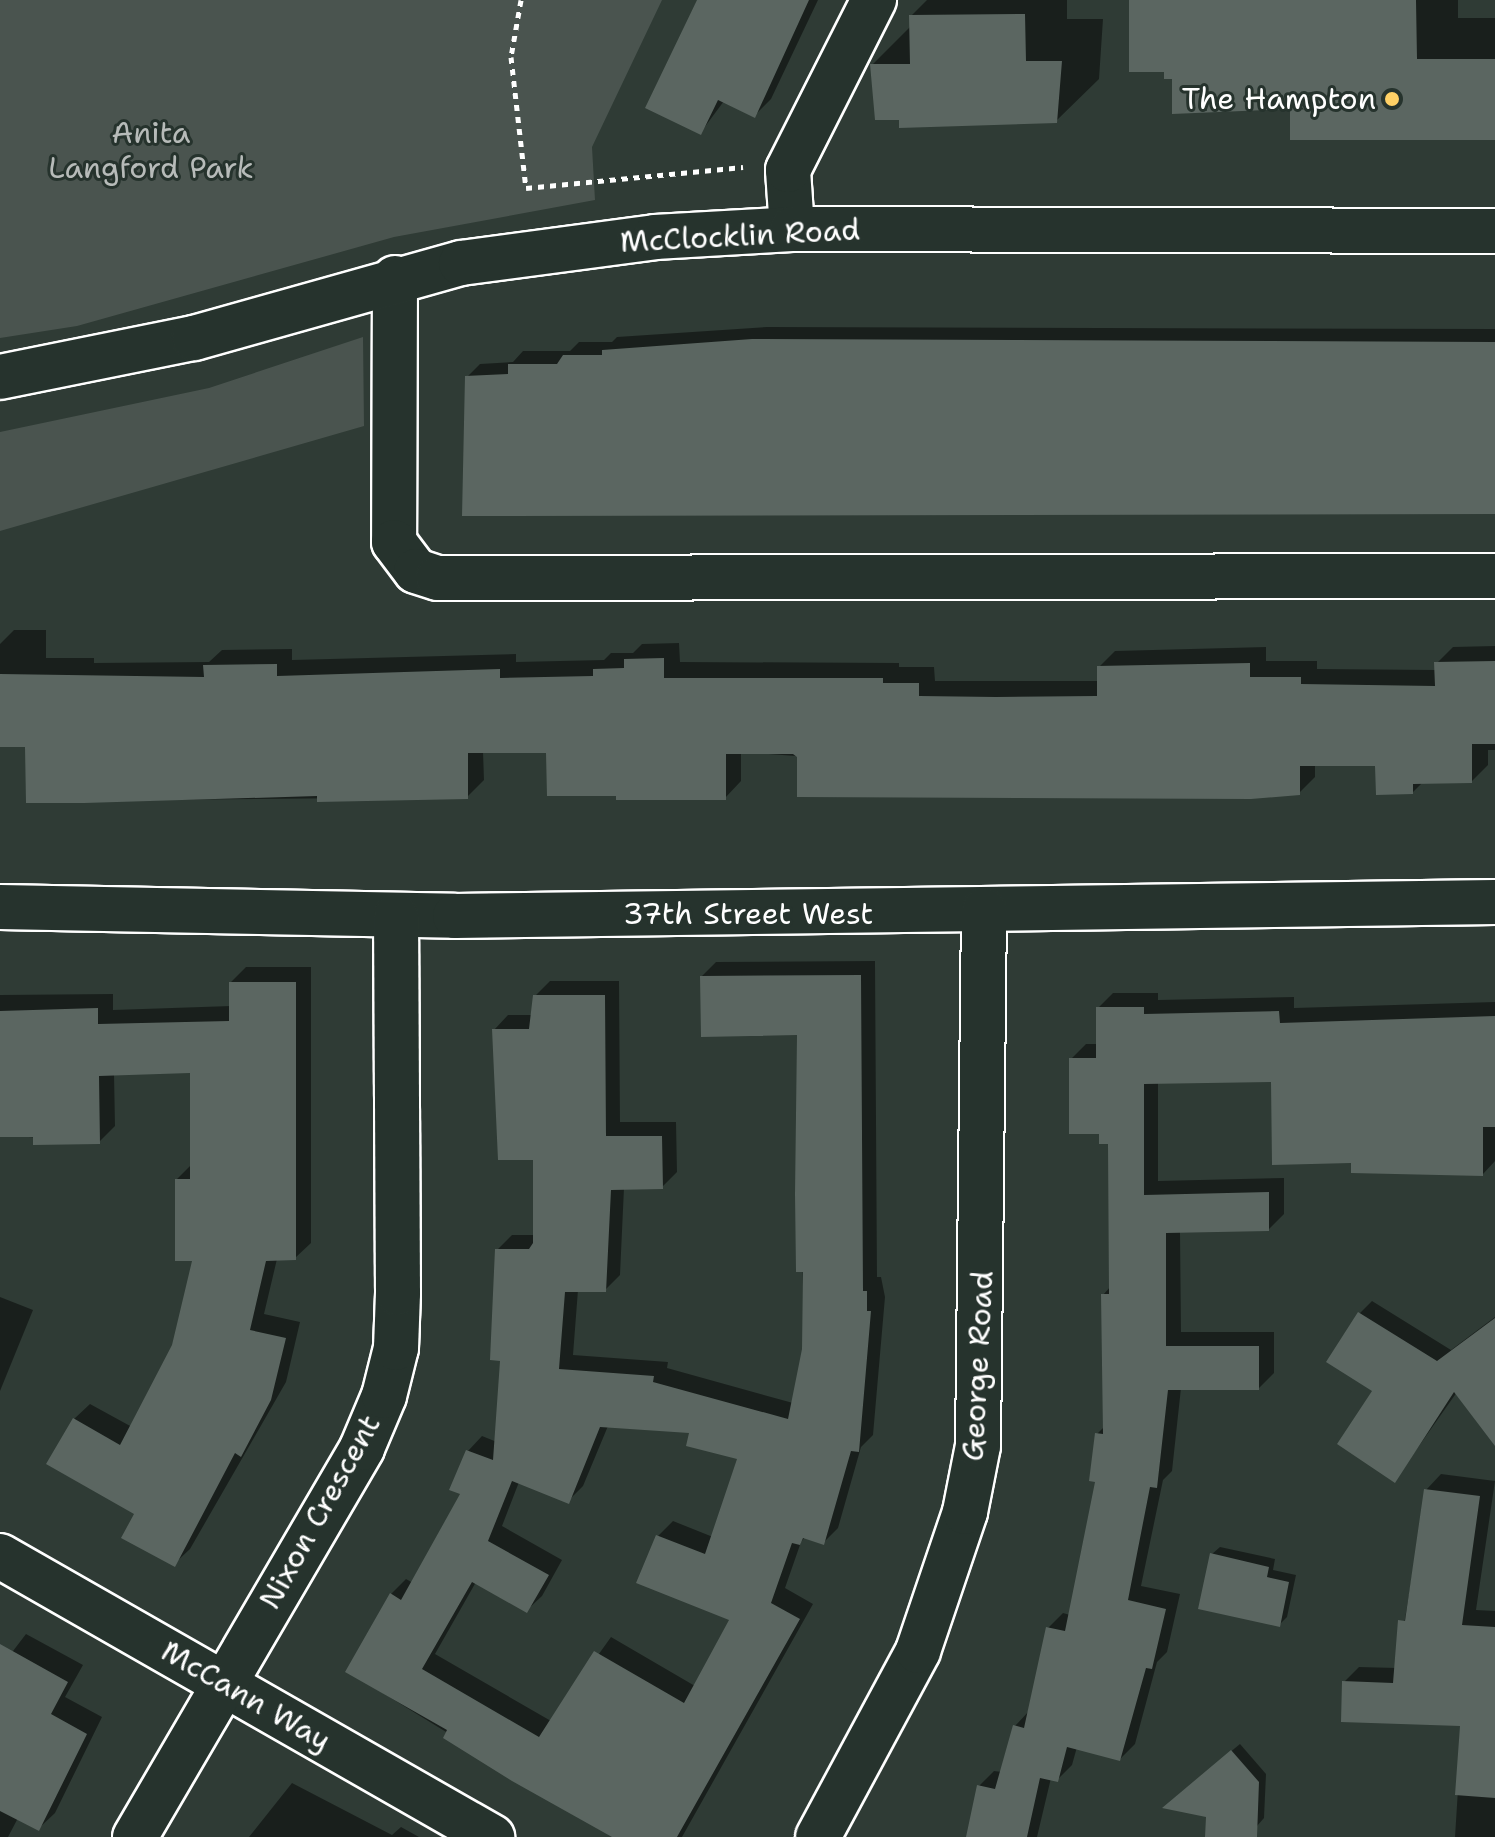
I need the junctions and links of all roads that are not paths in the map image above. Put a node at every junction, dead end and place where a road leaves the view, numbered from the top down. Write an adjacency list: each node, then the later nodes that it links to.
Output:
1 (874, 0): 2 (street)
2 (792, 229): 3 (street, McClocklin Road); 4 (street, McClocklin Road)
3 (1495, 231)
4 (395, 278): 5 (street, McClocklin Road); 6 (street)
5 (0, 377)
6 (1495, 576)
7 (1495, 902): 9 (street, 37th Street West)
8 (0, 907): 10 (street, 37th Street West)
9 (984, 910): 10 (street, 37th Street West); 15 (street, George Road)
10 (396, 916): 12 (street, Nixon Crescent)
11 (0, 1556): 12 (street, McCann Way)
12 (221, 1685): 13 (street, Nixon Crescent); 14 (street, McCann Way)
13 (135, 1837)
14 (492, 1837)
15 (818, 1837)

